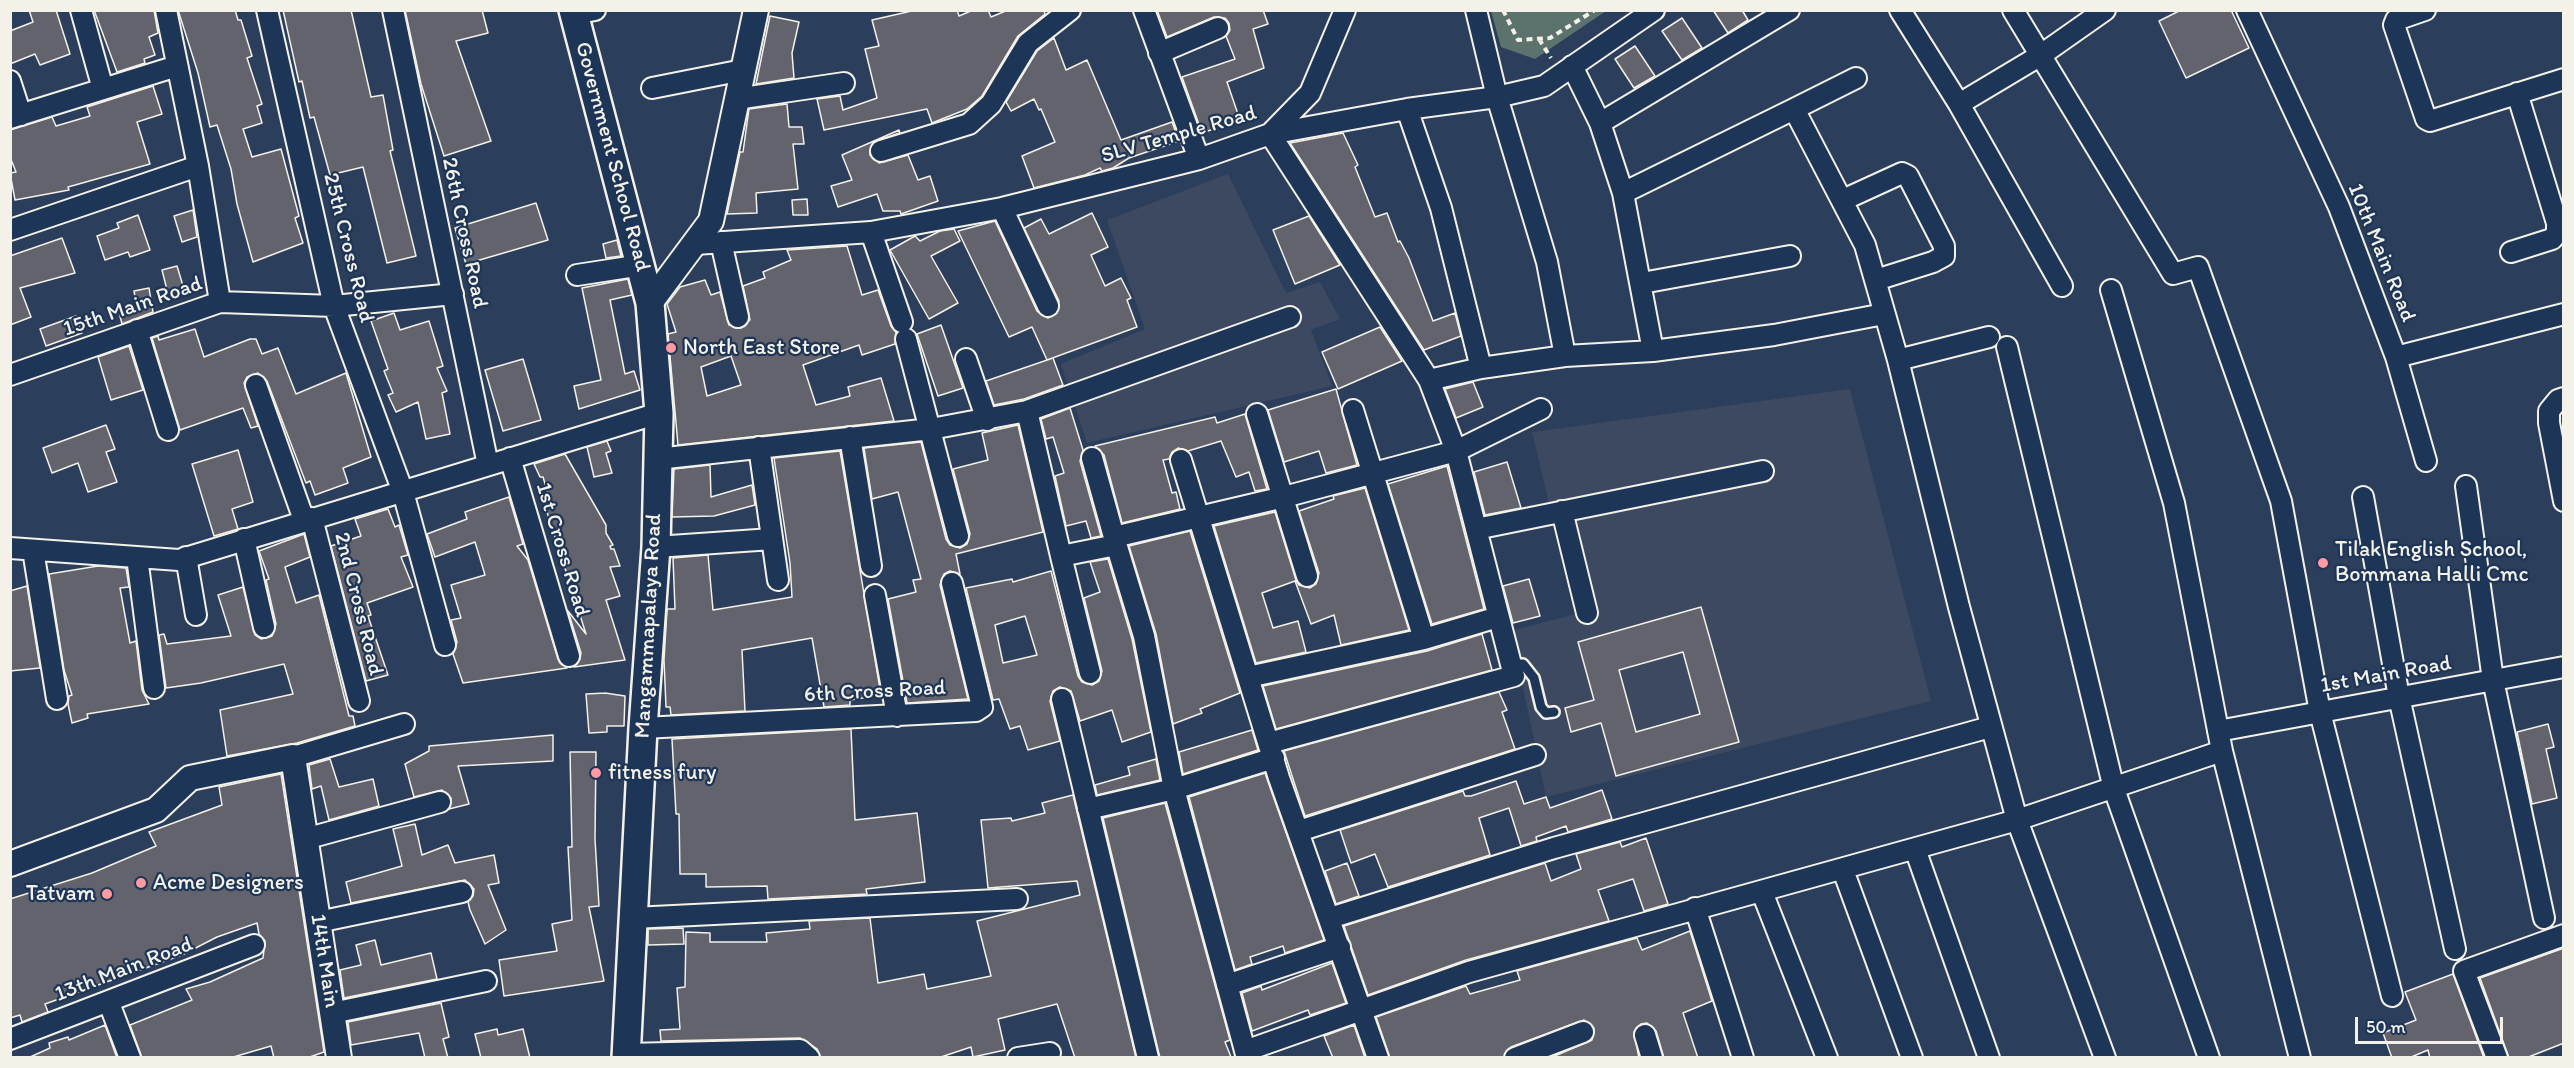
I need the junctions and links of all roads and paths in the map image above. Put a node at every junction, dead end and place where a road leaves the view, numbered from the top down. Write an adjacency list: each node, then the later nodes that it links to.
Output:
1 (81, 10): 31 (street)
2 (166, 10): 23 (street)
3 (267, 10): 62 (street, 25th Cross Road)
4 (393, 10): 59 (street, 26th Cross Road)
5 (756, 10): 25 (street)
6 (1070, 10): 41 (street)
7 (1144, 10): 21 (street)
8 (1345, 10): 40 (street)
9 (1476, 10): 33 (street)
10 (1503, 10): 11 (path)
11 (1595, 10)
12 (1654, 10): 24 (street, SLV Temple Road)
13 (1789, 10): 39 (street)
14 (1900, 10): 35 (street)
15 (2013, 10): 22 (street)
16 (2105, 10): 22 (street)
17 (2247, 10): 73 (street, 10th Main Road)
18 (2425, 10): 32 (street)
19 (580, 12): 53 (main road, Government School Road)
20 (1218, 28): 21 (street)
21 (1159, 53): 42 (street)
22 (2041, 55): 35 (street); 142 (street)
23 (177, 66): 31 (street); 43 (street)
24 (1572, 66): 33 (street, SLV Temple Road); 39 (street)
25 (743, 70): 30 (street); 34 (street)
26 (1856, 78): 37 (street)
27 (2564, 79): 32 (street)
28 (10, 81): 38 (street)
29 (844, 82): 34 (street)
30 (652, 88)
31 (104, 89): 38 (street)
32 (2517, 93): 51 (street)
33 (1497, 97): 36 (street, SLV Temple Road); 72 (street)
34 (736, 99): 50 (street)
35 (1959, 104): 57 (street)
36 (1407, 109): 40 (street, SLV Temple Road); 76 (street)
37 (1794, 109): 44 (street); 45 (street)
38 (16, 117)
39 (1600, 123): 44 (street)
40 (1270, 134): 42 (street, SLV Temple Road); 78 (street)
41 (881, 151)
42 (1198, 159): 46 (street, SLV Temple Road)
43 (198, 166): 47 (street); 60 (street)
44 (1623, 193): 56 (street)
45 (1843, 200): 55 (street); 55 (street)
46 (1002, 208): 48 (street, SLV Temple Road); 63 (street)
47 (10, 230)
48 (871, 232): 49 (street, SLV Temple Road); 87 (street)
49 (722, 242): 50 (street, SLV Temple Road); 66 (street)
50 (695, 244): 61 (street)
51 (2511, 252)
52 (1790, 256): 56 (street)
53 (642, 265): 54 (street); 61 (main road, Government School Road)
54 (577, 275)
55 (1876, 280): 64 (street)
56 (1642, 282): 71 (street)
57 (2062, 286)
58 (2111, 290): 147 (street)
59 (453, 294): 62 (street, 15th Main Road); 97 (street, 26th Cross Road)
60 (220, 302): 62 (street, 15th Main Road); 68 (street, 15th Main Road)
61 (650, 303): 84 (main road, Mangammapalaya Road)
62 (334, 306): 101 (street, 25th Cross Road)
63 (1048, 306)
64 (1884, 314): 71 (street); 75 (street)
65 (2564, 314): 73 (street, 10th Main Road)
66 (738, 317)
67 (1290, 317): 83 (street)
68 (137, 330): 77 (street, 15th Main Road); 88 (street)
69 (1989, 337): 75 (street)
70 (2007, 347): 153 (street)
71 (1653, 351): 72 (street)
72 (1564, 356): 76 (street)
73 (2396, 357): 96 (street)
74 (966, 359): 86 (street)
75 (1898, 360): 145 (street)
76 (1481, 368): 78 (street)
77 (10, 375)
78 (1430, 380): 91 (street)
79 (255, 385): 107 (street, 2nd Cross Road)
80 (2564, 398): 104 (street)
81 (1541, 409): 91 (street)
82 (1353, 410): 98 (street)
83 (1027, 411): 86 (street); 116 (street)
84 (659, 413): 92 (street); 94 (main road, Mangammapalaya Road)
85 (1257, 414): 102 (street)
86 (987, 420): 87 (street)
87 (931, 429): 89 (street); 109 (street)
88 (168, 430)
89 (850, 437): 90 (street); 119 (street)
90 (759, 447): 94 (street); 111 (street)
91 (1456, 451): 98 (street); 108 (street)
92 (510, 458): 97 (street); 130 (street, 1st Cross Road)
93 (1092, 458): 112 (street)
94 (657, 459): 113 (main road, Mangammapalaya Road)
95 (1181, 460): 106 (street)
96 (2426, 461)
97 (488, 465): 101 (street)
98 (1373, 471): 102 (street); 128 (street)
99 (1764, 471): 105 (street)
100 (2466, 486): 135 (street)
101 (403, 492): 107 (street); 129 (street, 25th Cross Road)
102 (1284, 497): 106 (street); 120 (street)
103 (2363, 497): 137 (street)
104 (2564, 501)
105 (1562, 511): 108 (street); 124 (street)
106 (1197, 516): 112 (street); 134 (street)
107 (308, 519): 110 (street); 140 (street, 2nd Cross Road)
108 (1476, 528): 126 (street)
109 (958, 536)
110 (244, 539): 118 (street); 127 (street)
111 (772, 539): 113 (street); 121 (street)
112 (1115, 541): 116 (street); 152 (street)
113 (656, 547): 146 (main road, Mangammapalaya Road)
114 (10, 548): 115 (street)
115 (33, 550): 117 (street); 138 (street)
116 (1061, 556): 133 (street)
117 (137, 557): 118 (street); 136 (street)
118 (186, 557): 125 (street)
119 (871, 566)
120 (1307, 576)
121 (778, 580)
122 (951, 584): 143 (street, 6th Cross Road)
123 (875, 595): 143 (street)
124 (1587, 613)
125 (196, 615)
126 (1498, 617): 128 (street); 131 (street)
127 (264, 627)
128 (1424, 639): 134 (street)
129 (445, 645)
130 (569, 656)
131 (1510, 664): 141 (lane); 148 (street)
132 (2564, 667): 135 (street, 1st Main Road)
133 (1090, 673)
134 (1248, 677): 148 (street)
135 (2493, 680): 137 (street, 1st Main Road); 168 (street)
136 (154, 688)
137 (2399, 698): 142 (street, 1st Main Road); 173 (street)
138 (57, 699)
139 (1062, 699): 155 (street)
140 (359, 701)
141 (1554, 712)
142 (2320, 712): 147 (street, 1st Main Road); 176 (street)
143 (897, 716): 146 (street, 6th Cross Road)
144 (404, 724): 151 (street)
145 (1990, 727): 156 (street); 167 (street)
146 (643, 728): 166 (main road, Mangammapalaya Road)
147 (2218, 731): 149 (street)
148 (1271, 750): 152 (street); 157 (street)
149 (2222, 752): 153 (street); 200 (street)
150 (1535, 754): 157 (street)
151 (293, 757): 158 (street, 14th Main); 160 (street)
152 (1174, 789): 155 (street); 175 (street)
153 (2115, 789): 156 (street); 199 (street)
154 (440, 802): 158 (street)
155 (1088, 809): 190 (street)
156 (2017, 820): 159 (street); 198 (street)
157 (1299, 831): 167 (street)
158 (305, 839): 169 (street, 14th Main)
159 (1915, 849): 161 (street); 197 (street)
160 (10, 864)
161 (1843, 870): 163 (street); 196 (street)
162 (462, 892): 169 (street)
163 (1762, 892): 165 (street); 195 (street)
164 (1017, 899): 166 (street)
165 (1695, 908): 178 (street); 194 (street)
166 (633, 918): 185 (main road, Mangammapalaya Road)
167 (1330, 918): 172 (street)
168 (2544, 918)
169 (318, 922): 179 (street, 14th Main)
170 (2564, 935): 201 (street)
171 (254, 945): 177 (street, 13th Main Road)
172 (1340, 948): 175 (street); 178 (street)
173 (2455, 949)
174 (486, 981): 179 (street)
175 (1227, 986): 184 (street)
176 (2392, 996)
177 (109, 1003): 182 (street, 13th Main Road); 186 (street)
178 (1361, 1011): 184 (street); 191 (street)
179 (332, 1013): 187 (street, 14th Main)
180 (1583, 1032): 192 (street)
181 (1645, 1035): 193 (street)
182 (10, 1039)
183 (1050, 1053): 189 (street)
184 (1246, 1054)
185 (620, 1056): 188 (street)
186 (130, 1058)
187 (339, 1058)
188 (809, 1058)
189 (1018, 1058)
190 (1148, 1058)
191 (1378, 1058)
192 (1515, 1058)
193 (1653, 1058)
194 (1743, 1058)
195 (1827, 1058)
196 (1912, 1058)
197 (1989, 1058)
198 (2105, 1058)
199 (2209, 1058)
200 (2300, 1058)
201 (2497, 1058)

